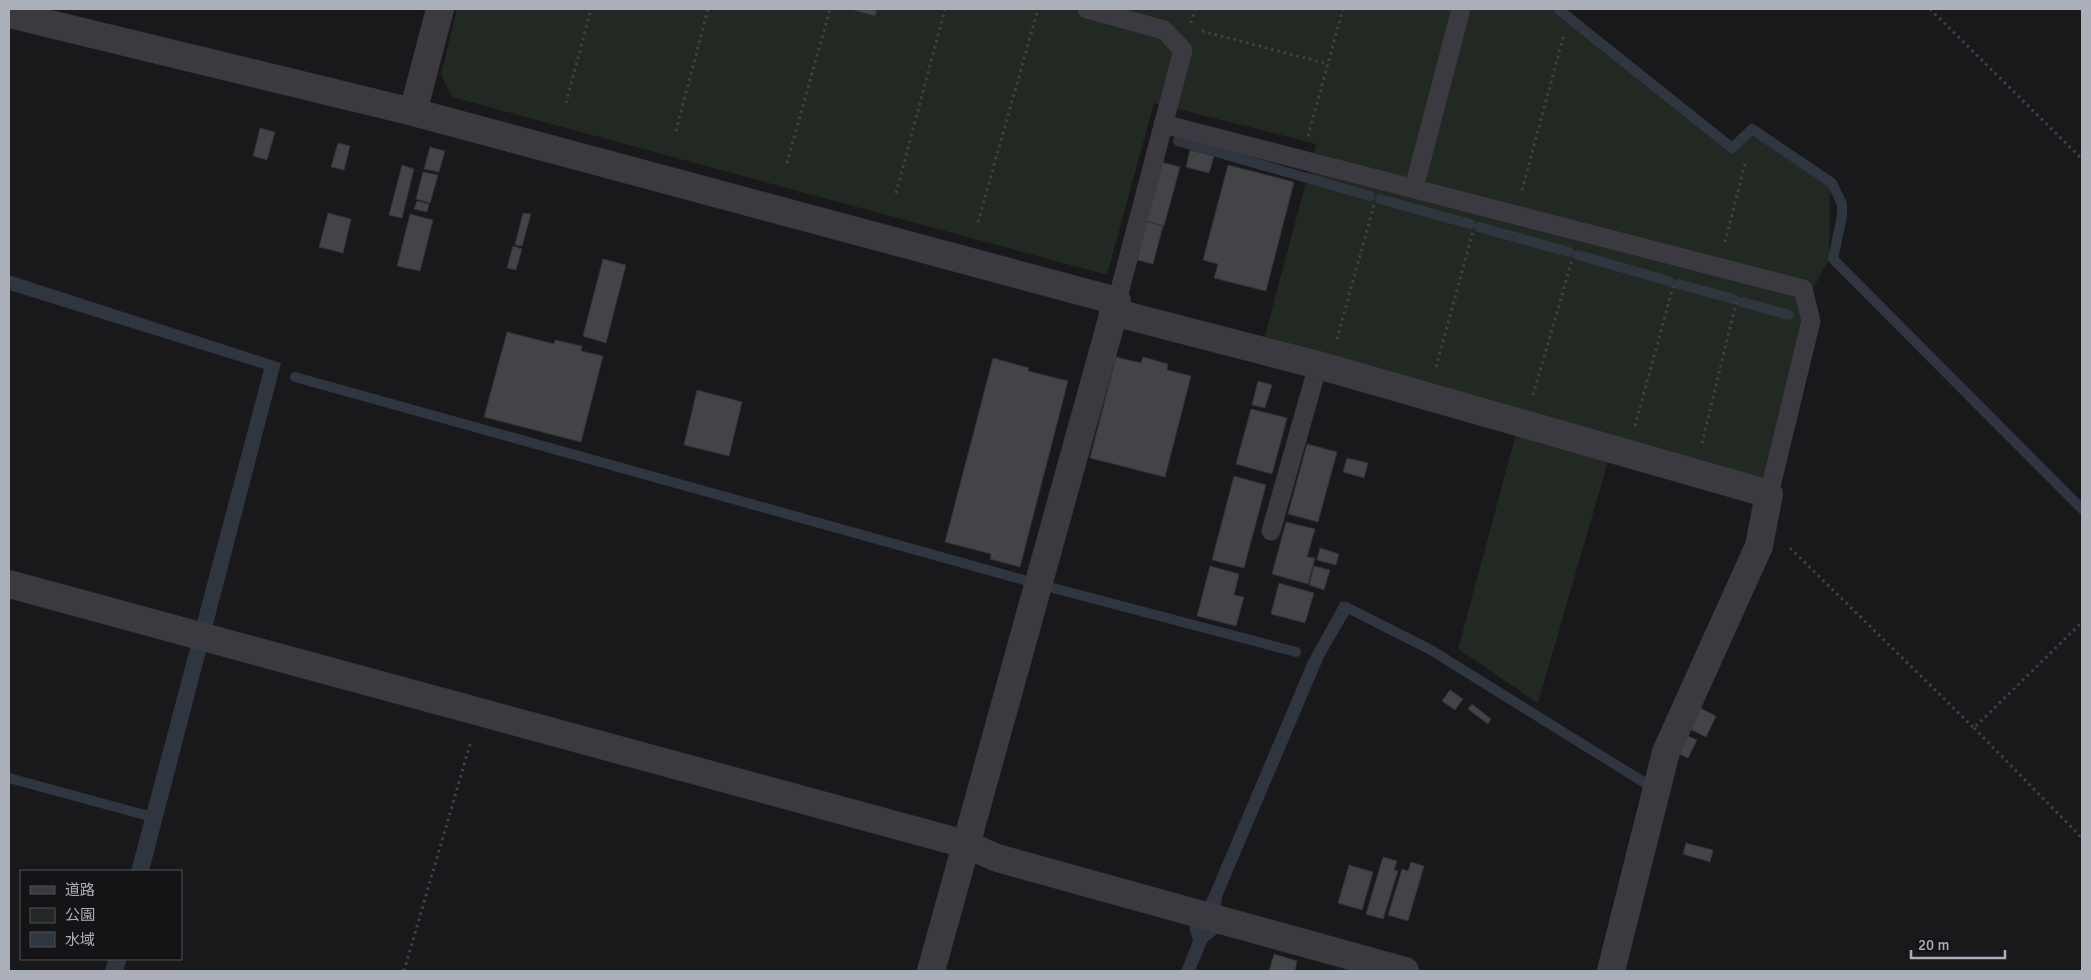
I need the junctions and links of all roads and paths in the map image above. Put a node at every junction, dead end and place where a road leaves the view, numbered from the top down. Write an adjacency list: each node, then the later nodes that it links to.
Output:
1 (440, 9): 16 (street)
2 (590, 9): 15 (path)
3 (708, 9): 18 (path)
4 (830, 9): 22 (path)
5 (945, 9): 25 (path)
6 (1038, 9): 28 (path)
7 (1087, 9): 17 (lane)
8 (1342, 9): 14 (path)
9 (1461, 9): 24 (lane)
10 (1930, 9): 20 (path)
11 (9, 14): 16 (street)
12 (1199, 30): 14 (path)
13 (1564, 34): 27 (path)
14 (1328, 64): 19 (path)
15 (566, 103)
16 (413, 112): 33 (street)
17 (1163, 124): 19 (lane); 33 (lane)
18 (676, 131)
19 (1302, 159): 23 (lane)
20 (2082, 159)
21 (1746, 160): 31 (path)
22 (787, 162)
23 (1381, 180): 24 (lane); 34 (path)
24 (1414, 188): 26 (lane)
25 (896, 193)
26 (1480, 205): 27 (lane); 35 (path)
27 (1515, 214): 29 (lane)
28 (978, 222)
29 (1580, 231): 30 (lane); 36 (path)
30 (1681, 258): 31 (lane); 37 (path)
31 (1719, 268): 32 (lane)
32 (1744, 274): 38 (path); 39 (lane)
33 (1115, 307): 34 (street); 47 (street)
34 (1323, 367): 35 (street); 41 (lane)
35 (1428, 397): 36 (street)
36 (1525, 424): 37 (street)
37 (1628, 453): 38 (street)
38 (1695, 473): 39 (street)
39 (1769, 494): 40 (street)
40 (1764, 523): 45 (path); 51 (street)
41 (1271, 531)
42 (9, 584): 44 (street)
43 (2082, 622): 45 (path)
44 (479, 712): 47 (street); 48 (path)
45 (1974, 728): 46 (path)
46 (2082, 838)
47 (965, 844): 49 (street); 50 (street)
48 (404, 971)
49 (931, 971)
50 (1404, 971)
51 (1611, 971)

